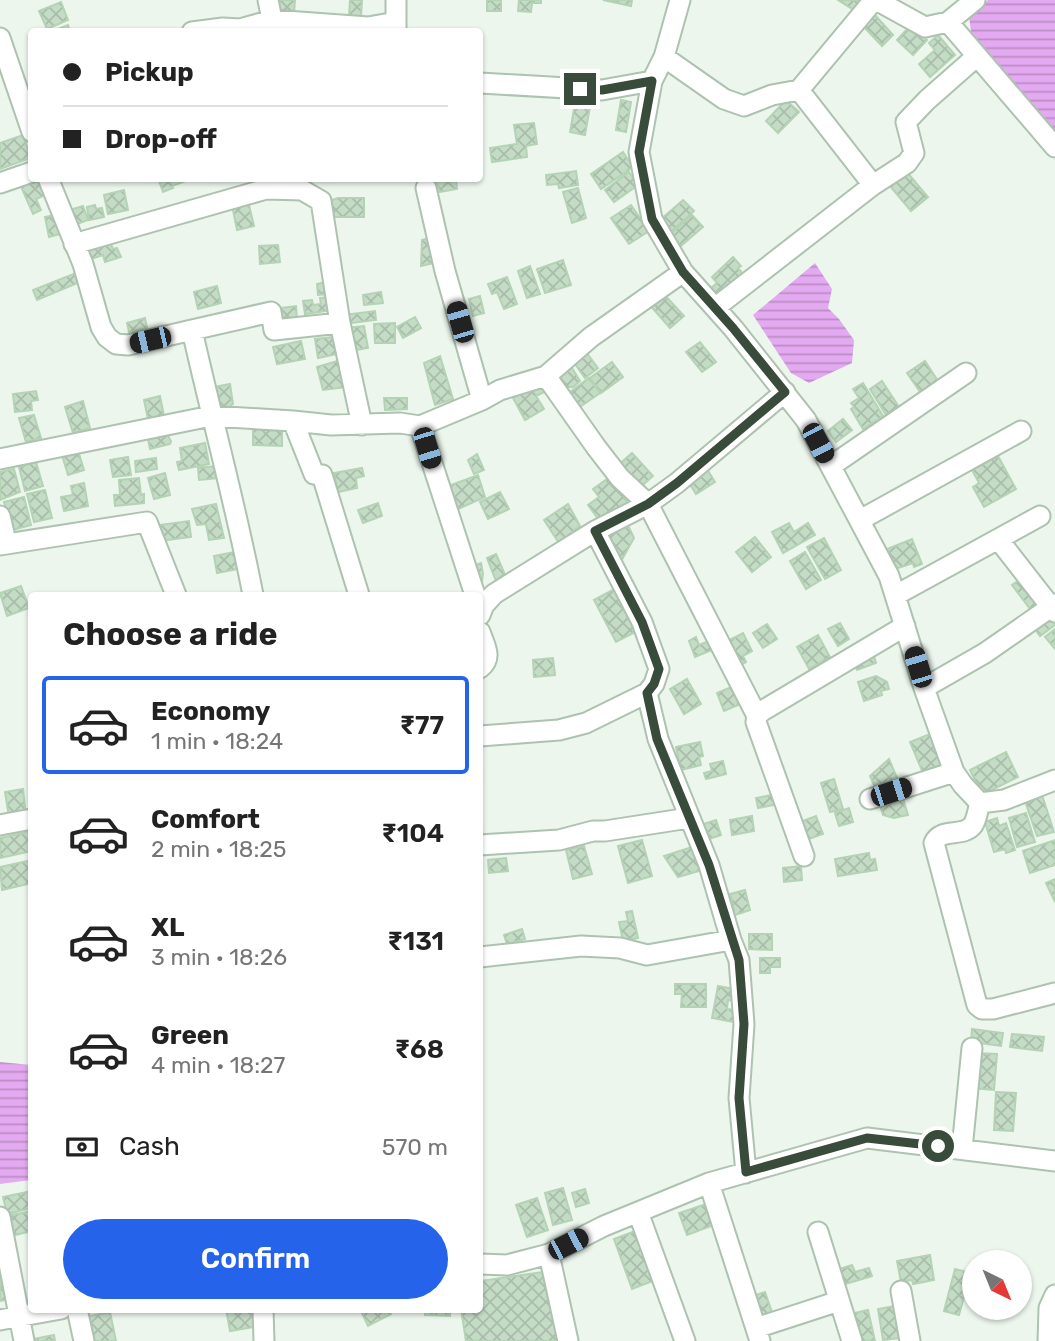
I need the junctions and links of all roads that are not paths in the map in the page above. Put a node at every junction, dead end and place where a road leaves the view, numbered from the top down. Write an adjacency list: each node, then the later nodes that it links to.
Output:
1 (268, 0): 6 (street)
2 (396, 0): 8 (street)
3 (680, 0): 12 (street)
4 (875, 0): 7 (street); 15 (street)
5 (975, 0): 7 (street)
6 (272, 20): 8 (street); 9 (street)
7 (948, 22): 11 (street)
8 (396, 27)
9 (246, 28)
10 (0, 38): 16 (street)
11 (977, 55): 17 (street); 21 (street)
12 (664, 57): 13 (street); 15 (street)
13 (652, 81): 14 (street); 24 (street)
14 (483, 83)
15 (799, 90): 21 (street)
16 (28, 104)
17 (1055, 147)
18 (28, 173): 20 (street)
19 (50, 182): 23 (street)
20 (0, 183)
21 (873, 185): 25 (street)
22 (426, 188): 31 (street)
23 (74, 244): 26 (street); 27 (street)
24 (683, 272): 25 (street); 29 (street)
25 (716, 307): 30 (street)
26 (340, 323): 27 (street); 34 (street)
27 (192, 330): 32 (street)
28 (966, 373): 38 (street)
29 (546, 376): 31 (street); 39 (street)
30 (785, 392): 38 (street); 39 (street)
31 (482, 400): 35 (street)
32 (211, 416): 33 (street); 37 (street); 48 (street)
33 (293, 421): 34 (street); 49 (street)
34 (362, 425): 35 (street)
35 (420, 426): 50 (street)
36 (1021, 431): 42 (street)
37 (0, 459)
38 (831, 466): 42 (street)
39 (648, 504): 43 (street); 59 (street)
40 (0, 516): 44 (street)
41 (1041, 516): 45 (street)
42 (860, 520): 51 (street)
43 (595, 531): 52 (street); 58 (street)
44 (0, 538)
45 (998, 539): 51 (street); 53 (street)
46 (0, 545): 47 (street)
47 (175, 592)
48 (252, 592)
49 (358, 592)
50 (472, 592)
51 (896, 595): 54 (street)
52 (483, 607)
53 (1054, 608): 57 (street)
54 (905, 626): 57 (street); 59 (street)
55 (483, 631): 56 (street)
56 (483, 665)
57 (924, 688): 61 (street)
58 (647, 693): 60 (street); 65 (street)
59 (757, 716): 69 (street)
60 (483, 736)
61 (954, 772): 63 (street); 64 (street)
62 (1055, 780): 64 (street)
63 (870, 799)
64 (980, 803): 72 (street)
65 (689, 818): 68 (street); 70 (street)
66 (28, 820): 67 (street)
67 (0, 825)
68 (483, 845)
69 (804, 856)
70 (731, 940): 71 (street); 76 (street)
71 (483, 957)
72 (1055, 993)
73 (972, 1048): 74 (street)
74 (962, 1149): 75 (street); 76 (street)
75 (1055, 1161)
76 (746, 1172): 77 (street)
77 (709, 1183): 78 (street); 90 (street)
78 (638, 1212): 81 (street); 95 (street)
79 (0, 1216): 89 (street)
80 (818, 1232): 85 (street)
81 (550, 1254): 82 (street); 94 (street)
82 (483, 1264)
83 (901, 1291): 97 (street)
84 (1055, 1295): 98 (street)
85 (839, 1301): 90 (street); 96 (street)
86 (38, 1313): 89 (street)
87 (78, 1313): 92 (street)
88 (262, 1313): 93 (street)
89 (9, 1318): 91 (street)
90 (758, 1335)
91 (24, 1341)
92 (84, 1341)
93 (264, 1341)
94 (568, 1341)
95 (685, 1341)
96 (852, 1341)
97 (910, 1341)
98 (1048, 1341)

